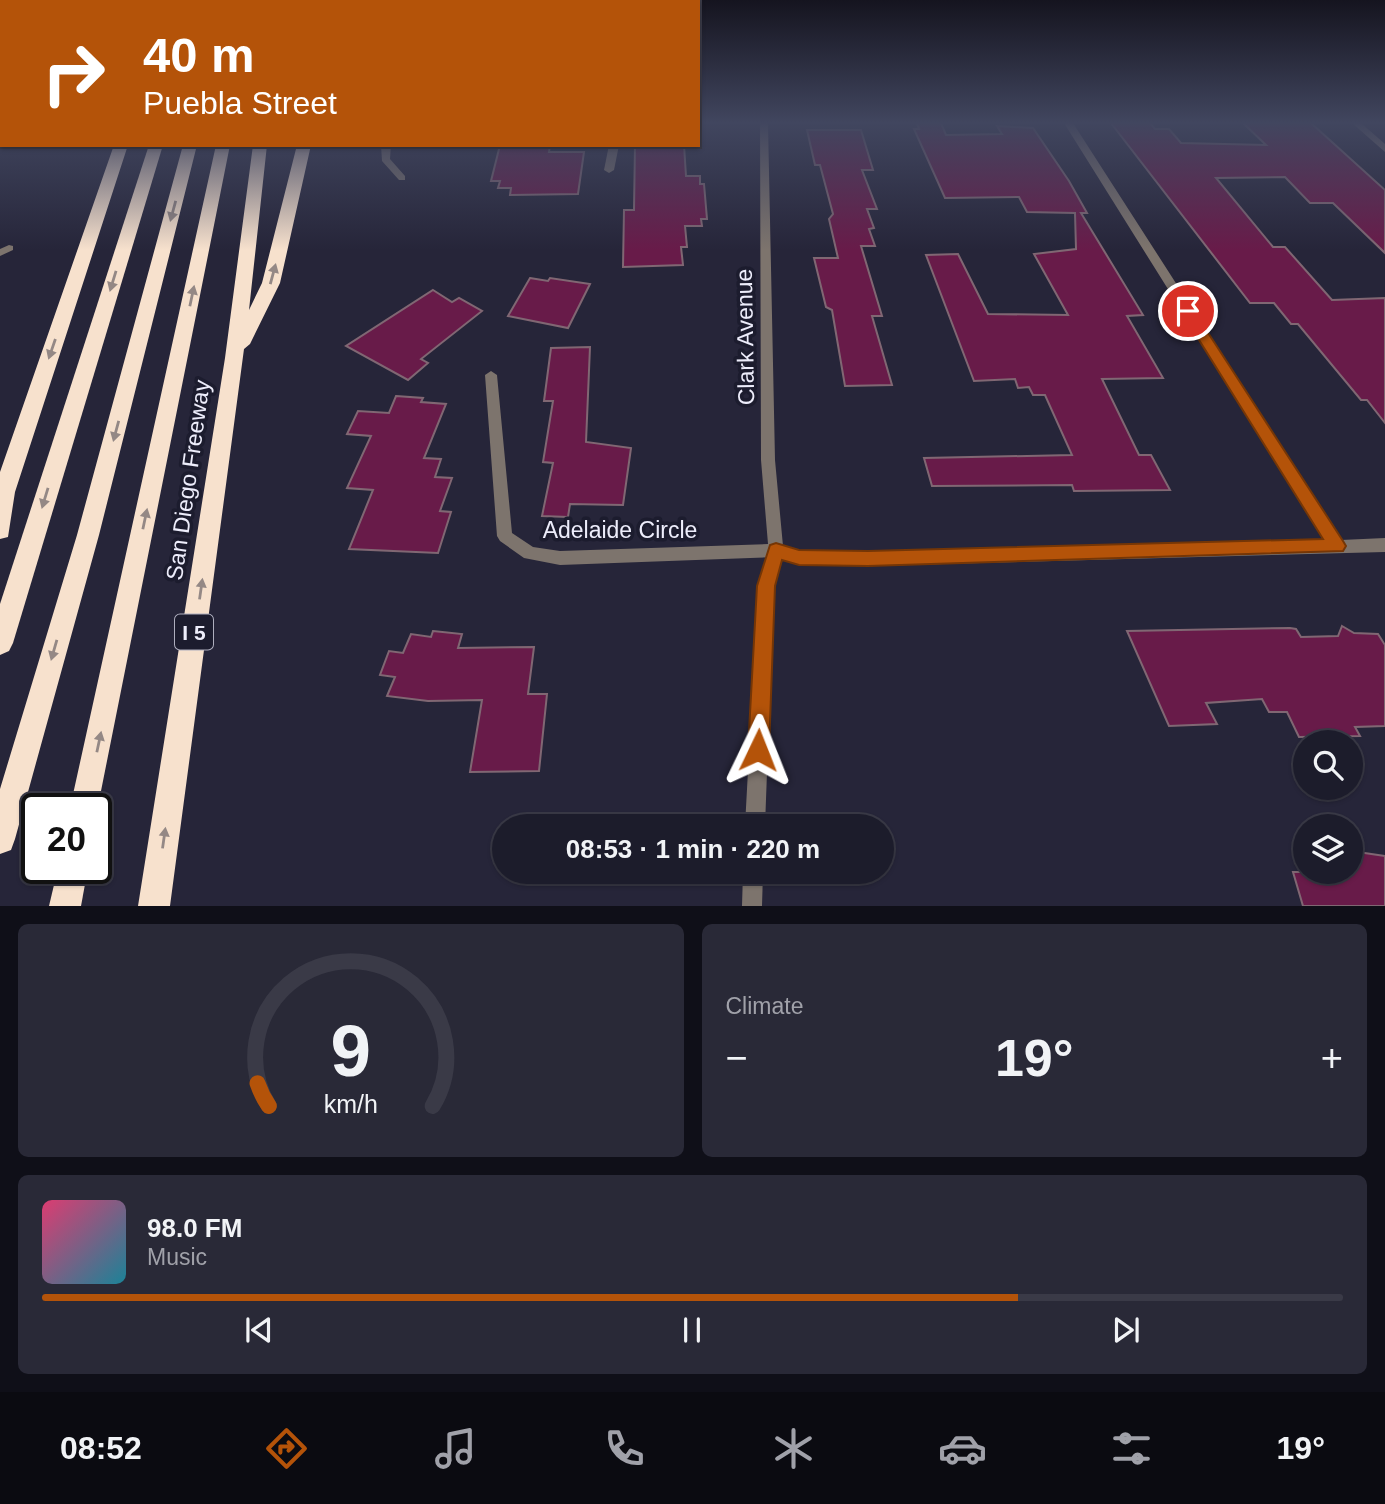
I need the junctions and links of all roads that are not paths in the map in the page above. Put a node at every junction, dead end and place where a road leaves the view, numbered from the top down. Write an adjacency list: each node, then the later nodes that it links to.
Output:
1 (114, 165): 15 (highway, one-way to 15)
2 (150, 165): 19 (highway, one-way to 19)
3 (185, 165): 22 (highway, one-way to 22)
4 (219, 165): 20 (highway, one-way to 4)
5 (258, 165): 13 (highway, San Diego Freeway / I 5)
6 (299, 165): 13 (highway, one-way to 6)
7 (391, 165): 12 (street)
8 (610, 165): 11 (street)
9 (765, 165): 18 (street, Clark Avenue)
10 (1095, 165): 17 (street)
11 (609, 170)
12 (402, 178)
13 (234, 358): 26 (highway, San Diego Freeway / I 5, one-way to 13)
14 (491, 375): 18 (street, Adelaide Circle)
15 (0, 530)
16 (1385, 545): 17 (street, Adelaide Circle)
17 (1337, 546): 18 (street, Adelaide Circle)
18 (776, 550): 21 (street)
19 (0, 643)
20 (88, 793)
21 (756, 814)
22 (0, 839)
23 (70, 884): 25 (highway)
24 (753, 884): 27 (street)
25 (65, 905)
26 (154, 905)
27 (752, 905)

